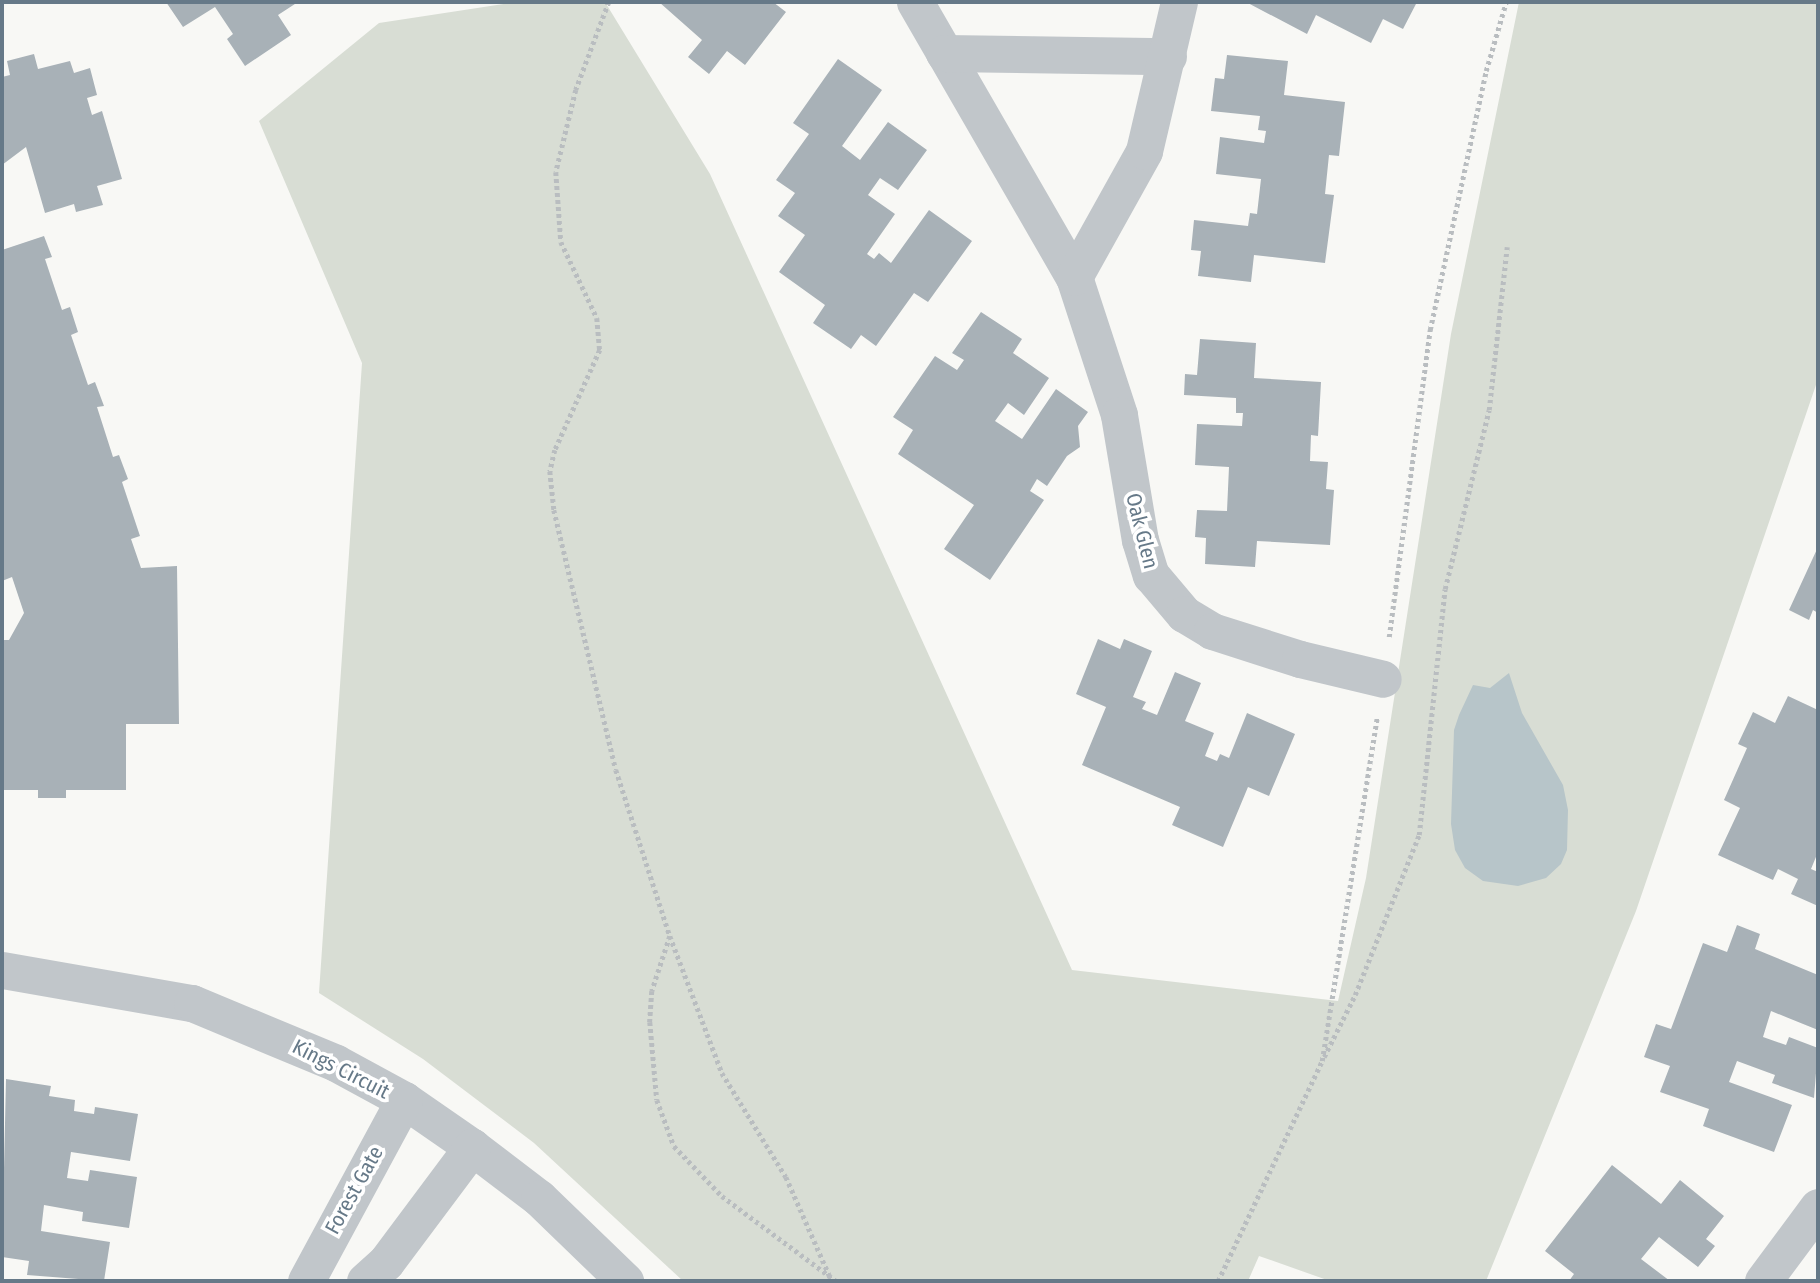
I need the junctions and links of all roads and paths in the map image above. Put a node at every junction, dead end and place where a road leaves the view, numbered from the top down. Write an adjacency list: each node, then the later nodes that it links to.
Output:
1 (608, 2): 9 (path)
2 (915, 2): 4 (street, Oak Glen)
3 (1179, 2): 5 (street)
4 (944, 53): 5 (street); 7 (street, Oak Glen)
5 (1168, 56): 7 (street)
6 (1507, 247): 11 (path)
7 (1074, 277): 8 (street, Oak Glen)
8 (1383, 679)
9 (670, 936): 15 (path); 15 (path)
10 (2, 970): 12 (street, Kings Circuit)
11 (1322, 1061)
12 (404, 1100): 13 (street, Kings Circuit); 16 (street, Forest Gate)
13 (472, 1147): 17 (street); 18 (street, Kings Circuit)
14 (1818, 1207): 19 (street)
15 (833, 1280)
16 (306, 1281)
17 (365, 1281)
18 (625, 1281)
19 (1763, 1281)

